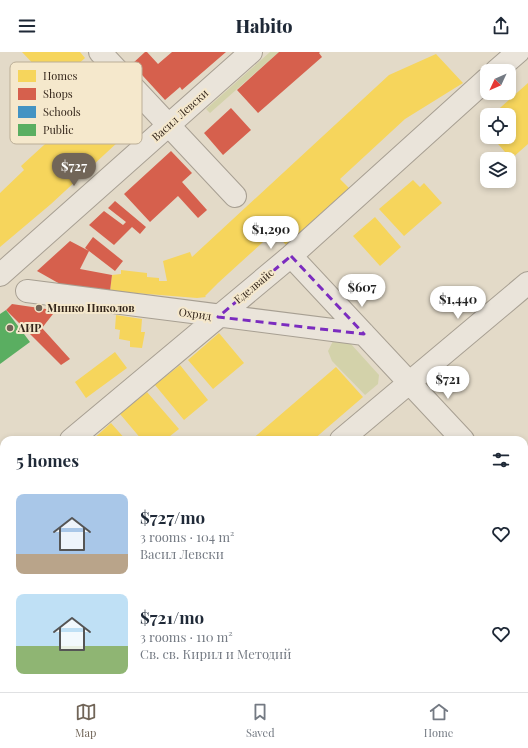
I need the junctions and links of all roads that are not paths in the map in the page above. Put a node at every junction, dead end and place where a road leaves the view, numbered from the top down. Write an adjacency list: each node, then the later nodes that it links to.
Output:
1 (100, 52): 4 (street)
2 (251, 52): 8 (street, Васил Левски)
3 (518, 52): 5 (street)
4 (109, 62)
5 (504, 64)
6 (480, 85): 10 (street, Еделвайс)
7 (142, 97): 8 (street)
8 (168, 125): 9 (street); 11 (street, Васил Левски)
9 (234, 196)
10 (290, 256): 14 (street, Еделвайс); 15 (street)
11 (1, 274)
12 (528, 283): 16 (street)
13 (27, 291): 14 (street, Охрид)
14 (218, 317): 15 (street, Охрид); 17 (street, Еделвайс)
15 (364, 334): 16 (street)
16 (409, 383): 18 (street); 19 (street)
17 (76, 436)
18 (346, 436)
19 (459, 436)

